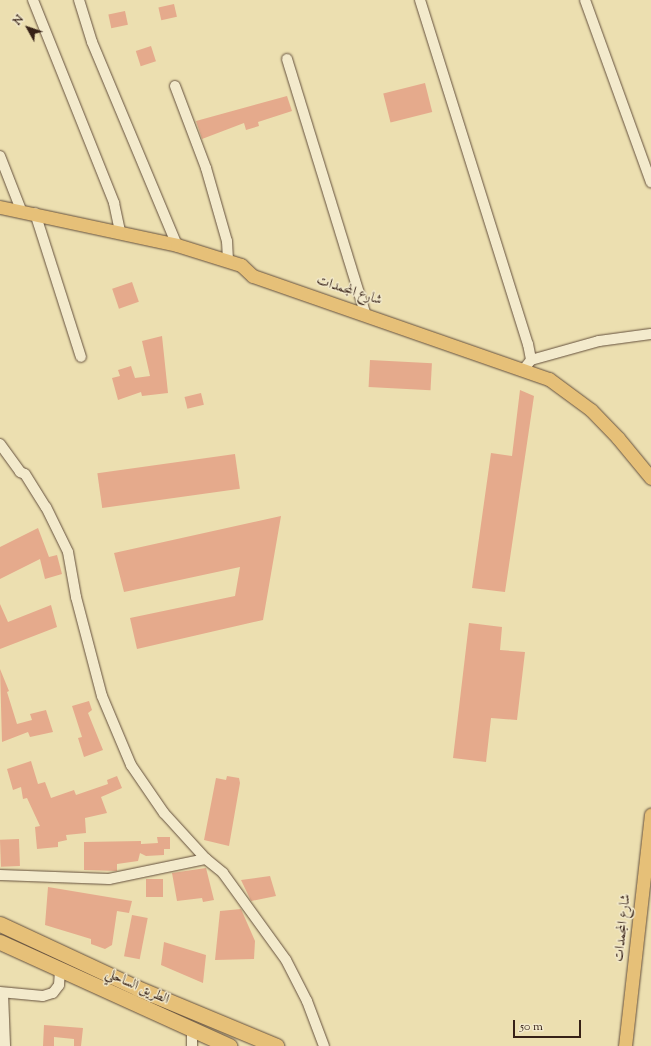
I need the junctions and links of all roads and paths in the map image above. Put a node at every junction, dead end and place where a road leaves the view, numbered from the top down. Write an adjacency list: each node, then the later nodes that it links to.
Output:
1 (33, 0): 12 (street)
2 (79, 0): 13 (street)
3 (420, 0): 18 (street)
4 (585, 0): 8 (street)
5 (287, 59): 15 (street)
6 (175, 86): 14 (street)
7 (0, 156): 10 (street)
8 (651, 182)
9 (0, 207): 10 (main road, شارع المجمدات)
10 (21, 210): 11 (main road, شارع المجمدات)
11 (35, 214): 12 (main road, شارع المجمدات); 17 (street)
12 (120, 232): 13 (main road, شارع المجمدات)
13 (178, 245): 14 (main road, شارع المجمدات)
14 (228, 261): 15 (main road, شارع المجمدات)
15 (365, 313): 18 (main road, شارع المجمدات)
16 (651, 334): 18 (street)
17 (81, 357)
18 (527, 365): 20 (main road, شارع المجمدات)
19 (0, 444): 22 (street)
20 (651, 478)
21 (651, 814): 35 (main road, شارع المجمدات)
22 (206, 859): 23 (street); 34 (street)
23 (0, 875)
24 (0, 924): 26 (highway, الطريق الساحلي)
25 (0, 942): 27 (highway, الطريق الساحلي)
26 (60, 953): 27 (highway); 33 (highway, الطريق الساحلي)
27 (60, 969): 28 (street); 29 (highway, الطريق الساحلي)
28 (2, 992): 30 (street)
29 (192, 1029): 31 (street); 32 (highway, الطريق الساحلي)
30 (5, 1046)
31 (192, 1046)
32 (229, 1046)
33 (276, 1046)
34 (324, 1046)
35 (625, 1046)

